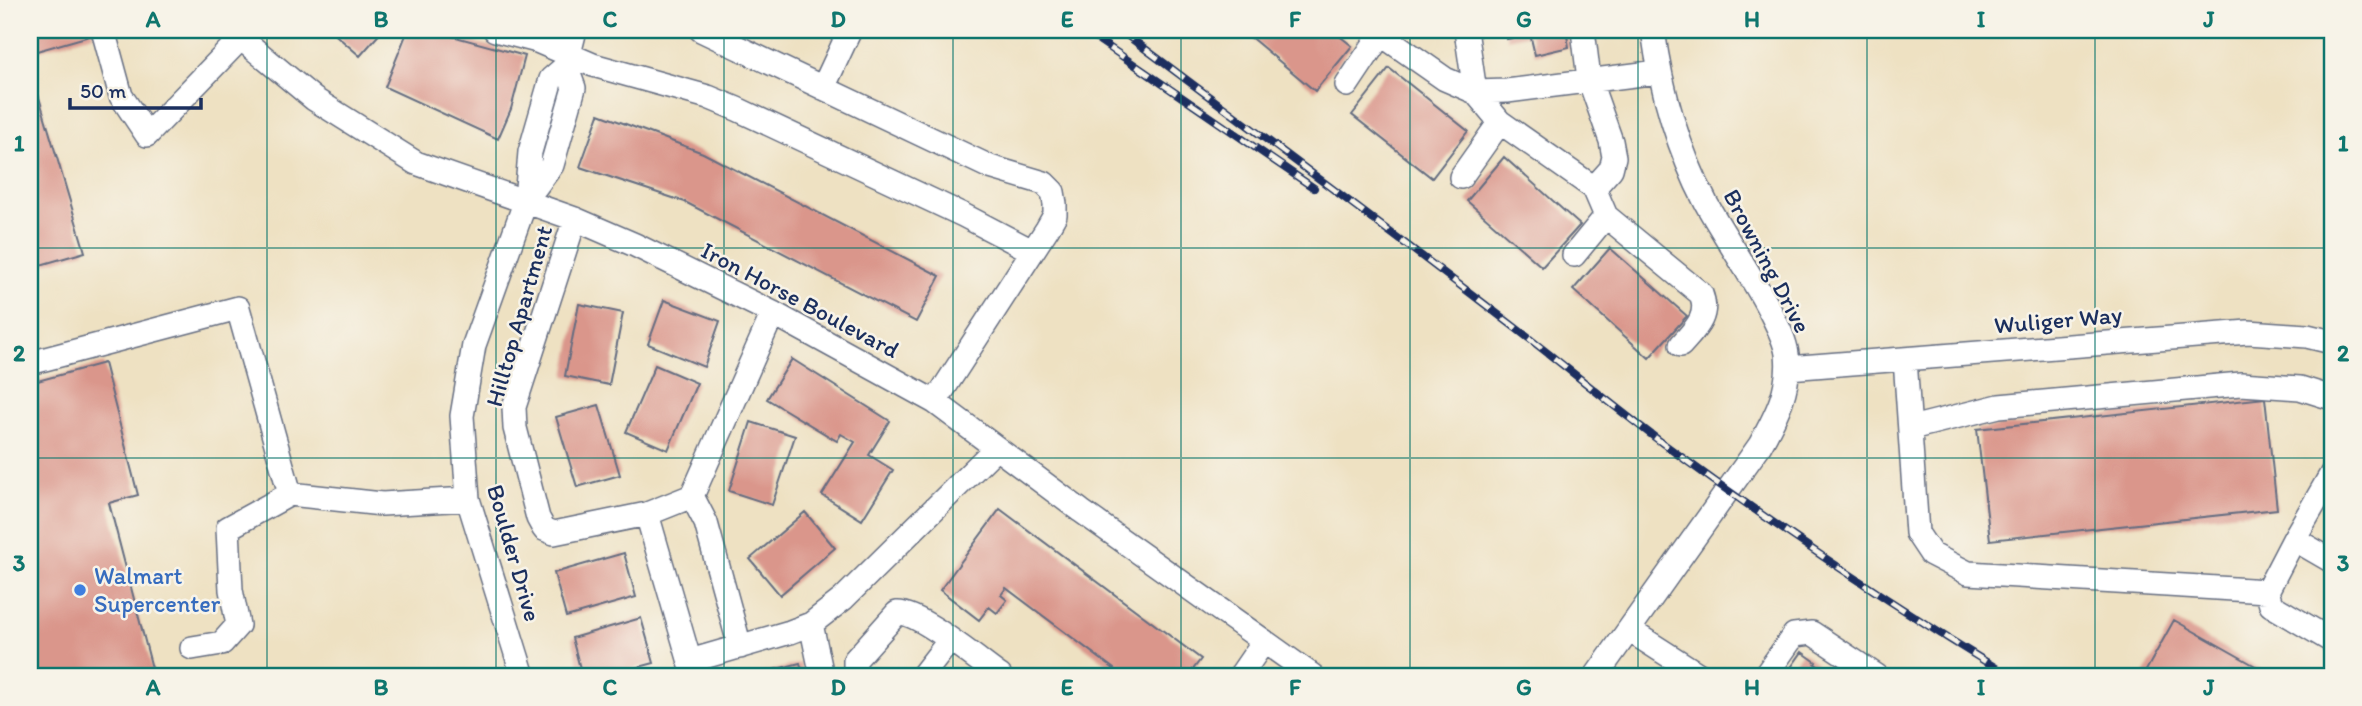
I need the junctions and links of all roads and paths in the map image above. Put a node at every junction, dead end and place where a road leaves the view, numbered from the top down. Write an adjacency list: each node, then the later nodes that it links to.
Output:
1 (103, 30): 10 (street)
2 (495, 30): 11 (street)
3 (575, 30): 11 (street)
4 (701, 30): 15 (street)
5 (850, 30): 15 (street)
6 (1466, 30): 16 (street)
7 (1583, 30): 13 (street)
8 (1653, 30): 12 (street, Browning Drive)
9 (1378, 32): 14 (street); 16 (street)
10 (236, 34): 20 (street, Iron Horse Boulevard)
11 (568, 61): 20 (street, Boulder Drive); 23 (street)
12 (1658, 72): 13 (street); 30 (street, Browning Drive)
13 (1589, 79): 16 (street); 19 (street)
14 (1347, 85)
15 (823, 88): 23 (street)
16 (1475, 92): 17 (street)
17 (1500, 121): 18 (street); 19 (street)
18 (1461, 177)
19 (1594, 188): 21 (street)
20 (526, 200): 22 (street, Iron Horse Boulevard); 38 (street, Boulder Drive)
21 (1606, 216): 24 (street); 27 (street)
22 (575, 219): 25 (street, Iron Horse Boulevard); 39 (street, Hilltop Apartment)
23 (1032, 251): 32 (street)
24 (1574, 255)
25 (774, 313): 32 (street, Iron Horse Boulevard); 37 (street)
26 (2332, 342): 28 (street, Wuliger Way)
27 (1681, 345)
28 (1905, 359): 30 (street, Wuliger Way); 33 (street)
29 (30, 363): 36 (street)
30 (1788, 368): 44 (street, Browning Drive)
31 (2332, 398): 33 (street)
32 (935, 402): 34 (street, Iron Horse Boulevard)
33 (1911, 428): 42 (street)
34 (995, 449): 43 (street); 46 (street, Iron Horse Boulevard)
35 (2332, 473): 40 (street)
36 (290, 494): 38 (street); 49 (street)
37 (692, 496): 39 (street, Hilltop Apartment); 48 (street)
38 (468, 499): 52 (street, Boulder Drive)
39 (647, 514): 50 (street)
40 (2294, 539): 41 (street); 42 (street)
41 (2332, 561)
42 (2266, 591): 47 (street)
43 (811, 624): 48 (street); 53 (street)
44 (1629, 630): 58 (street, Browning Drive); 59 (street)
45 (950, 640): 51 (street); 54 (street); 55 (street)
46 (1264, 641): 56 (street); 57 (street, Iron Horse Boulevard)
47 (2332, 641)
48 (740, 647): 50 (street)
49 (192, 648)
50 (692, 669)
51 (991, 673)
52 (523, 676)
53 (822, 676)
54 (855, 676)
55 (922, 676)
56 (1239, 676)
57 (1313, 676)
58 (1596, 676)
59 (1701, 676)
60 (1765, 676): 61 (street)
61 (1877, 676)

